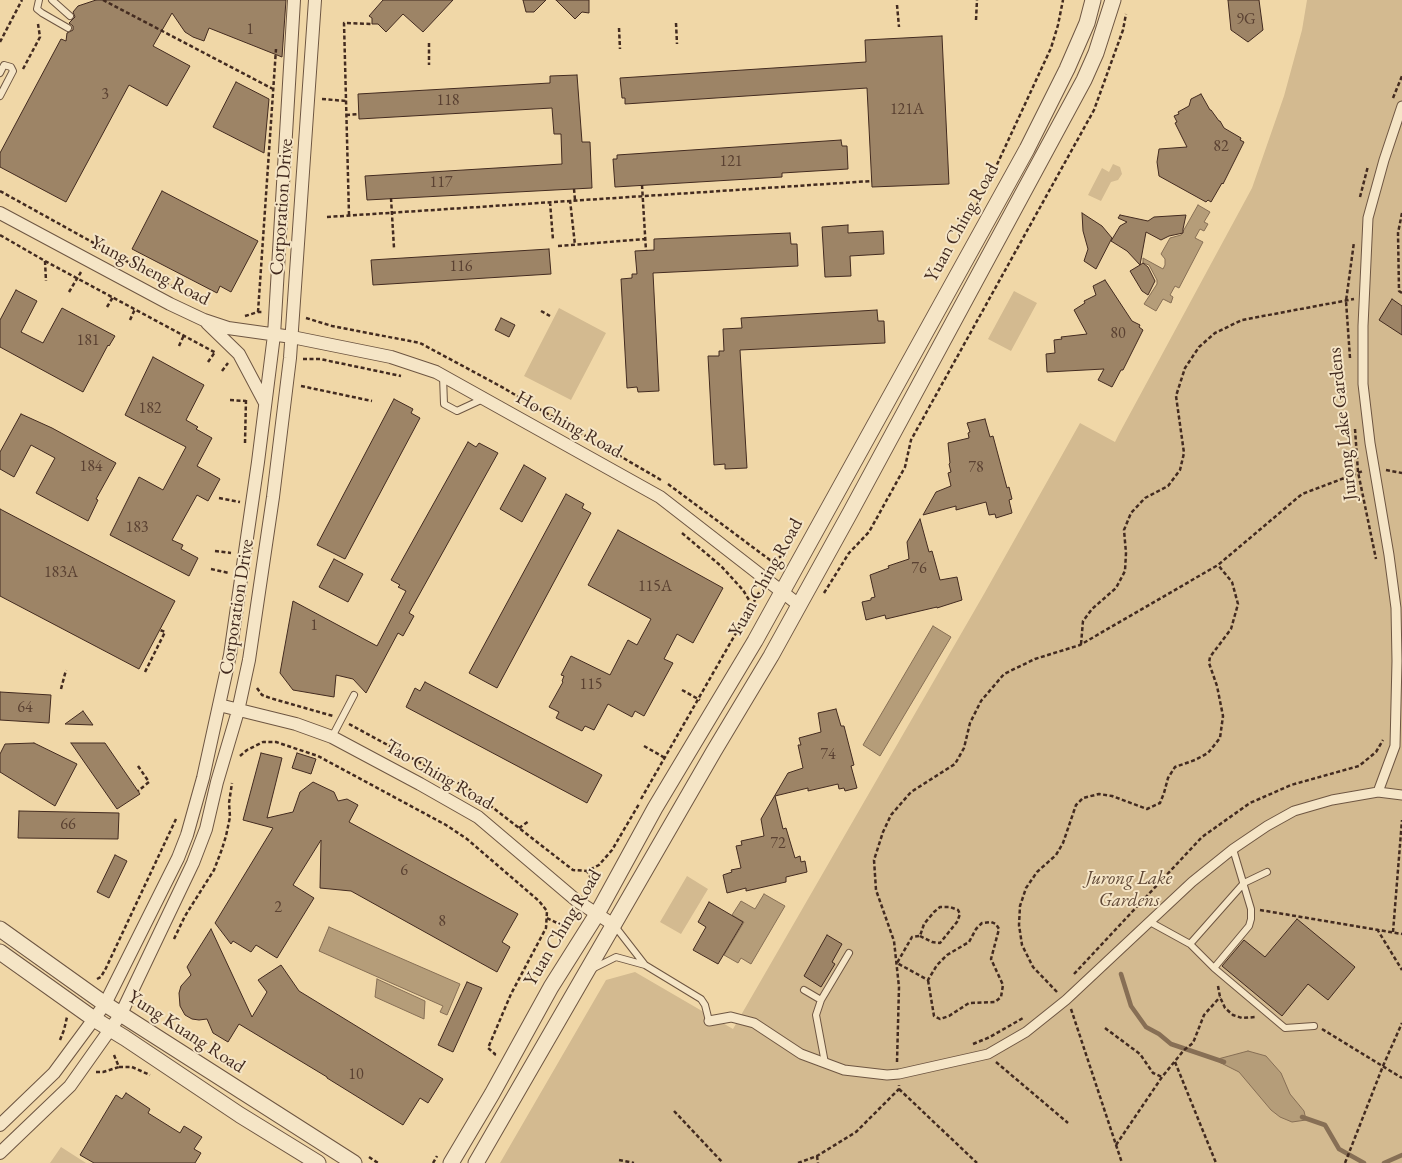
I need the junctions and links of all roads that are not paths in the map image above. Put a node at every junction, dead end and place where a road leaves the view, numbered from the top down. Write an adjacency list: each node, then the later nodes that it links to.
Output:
1 (39, 0): 8 (lane)
2 (52, 0): 7 (lane)
3 (294, 0): 14 (street, Corporation Drive)
4 (316, 0): 15 (street, Corporation Drive)
5 (1093, 0): 17 (street, Yuan Ching Road)
6 (1113, 0): 20 (street, Yuan Ching Road)
7 (70, 16)
8 (68, 28)
9 (0, 73): 10 (lane)
10 (0, 96)
11 (1402, 106): 27 (street)
12 (0, 213): 13 (street, Yung Sheng Road)
13 (204, 320): 14 (street, Yung Sheng Road); 19 (street)
14 (274, 335): 15 (street, Yung Sheng Road); 19 (street, Corporation Drive)
15 (292, 337): 16 (street, Ho Ching Road); 25 (street, Corporation Drive)
16 (443, 376): 18 (street, Ho Ching Road); 18 (lane)
17 (890, 395): 20 (street); 21 (street, Yuan Ching Road)
18 (483, 399): 21 (street, Ho Ching Road)
19 (265, 403): 24 (street, Corporation Drive)
20 (908, 405): 22 (street, Yuan Ching Road)
21 (782, 592): 22 (street, Ho Ching Road); 32 (street, Yuan Ching Road)
22 (799, 605): 34 (street, Yuan Ching Road)
23 (354, 694): 26 (lane)
24 (220, 705): 25 (street, Tao Ching Road); 44 (street, Corporation Drive)
25 (238, 711): 26 (street, Tao Ching Road); 45 (street, Corporation Drive)
26 (332, 737): 32 (street, Tao Ching Road)
27 (1378, 792): 28 (street); 29 (street)
28 (1402, 794)
29 (1233, 849): 31 (lane); 33 (street)
30 (1268, 872): 31 (lane)
31 (1244, 883): 36 (lane); 40 (lane)
32 (597, 914): 34 (street, Tao Ching Road); 55 (street, Yuan Ching Road)
33 (1150, 922): 36 (lane); 50 (street)
34 (614, 925): 39 (lane); 41 (street, Yuan Ching Road)
35 (0, 929): 44 (street, Yung Kuang Road)
36 (1190, 944): 40 (lane)
37 (0, 952): 46 (street, Yung Kuang Road)
38 (849, 953): 43 (lane)
39 (645, 965): 41 (lane); 47 (lane)
40 (1214, 968): 48 (lane)
41 (585, 974): 56 (street, Yuan Ching Road)
42 (804, 990): 43 (lane)
43 (822, 1000): 50 (lane)
44 (105, 1004): 45 (street, Yung Kuang Road); 46 (street, Corporation Drive)
45 (121, 1014): 49 (street, Corporation Drive); 54 (street, Yung Kuang Road)
46 (94, 1019): 49 (street, Yung Kuang Road); 51 (street, Corporation Drive)
47 (709, 1021): 50 (street)
48 (1314, 1026)
49 (111, 1030): 52 (street, Corporation Drive); 53 (street, Yung Kuang Road)
50 (825, 1063)
51 (0, 1125)
52 (0, 1153)
53 (318, 1163)
54 (354, 1163)
55 (451, 1163)
56 (476, 1163)

